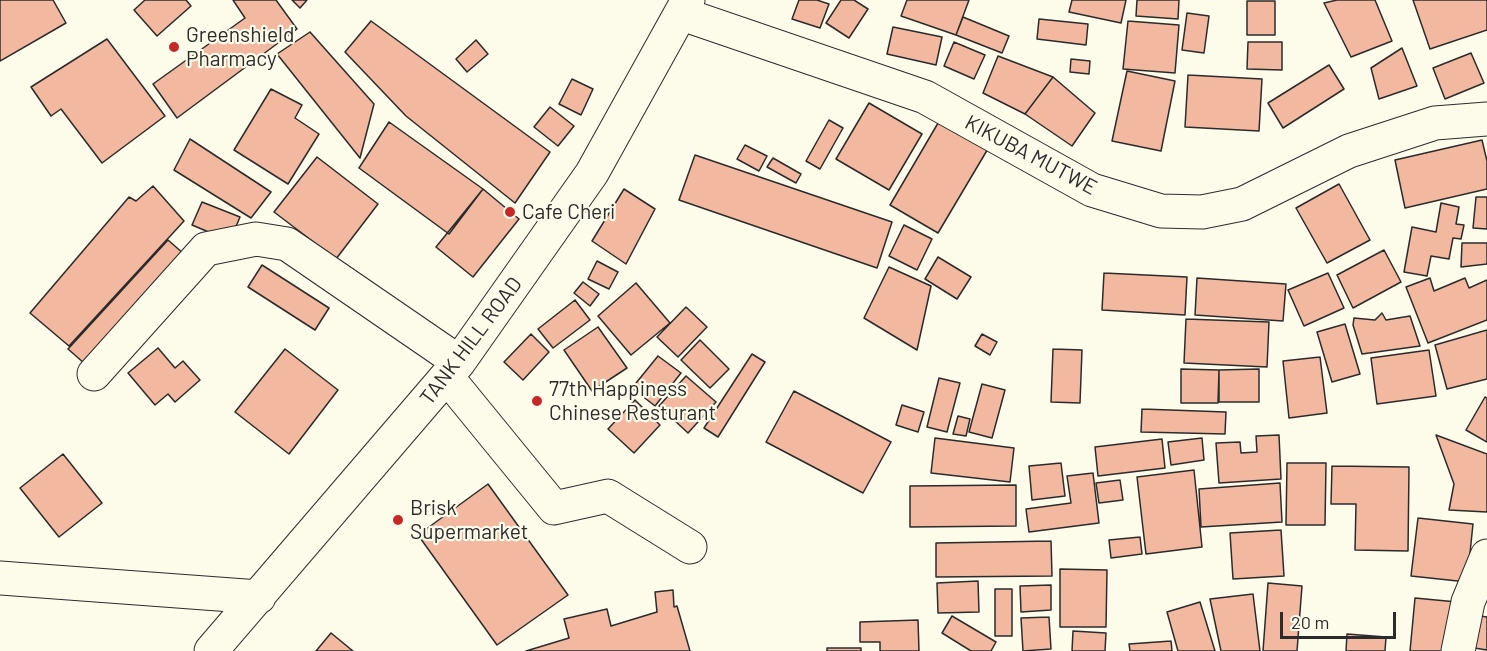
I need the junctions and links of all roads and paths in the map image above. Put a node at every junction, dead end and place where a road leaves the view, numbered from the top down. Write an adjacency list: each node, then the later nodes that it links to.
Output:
1 (685, 7): 2 (street, KIKUBA MUTWE); 3 (street, TANK HILL ROAD)
2 (1487, 119)
3 (453, 369): 4 (street); 5 (street); 8 (street, TANK HILL ROAD)
4 (94, 374)
5 (690, 547)
6 (1487, 556): 10 (street)
7 (0, 578): 8 (street)
8 (259, 597): 9 (street, TANK HILL ROAD)
9 (211, 651)
10 (1458, 651)

